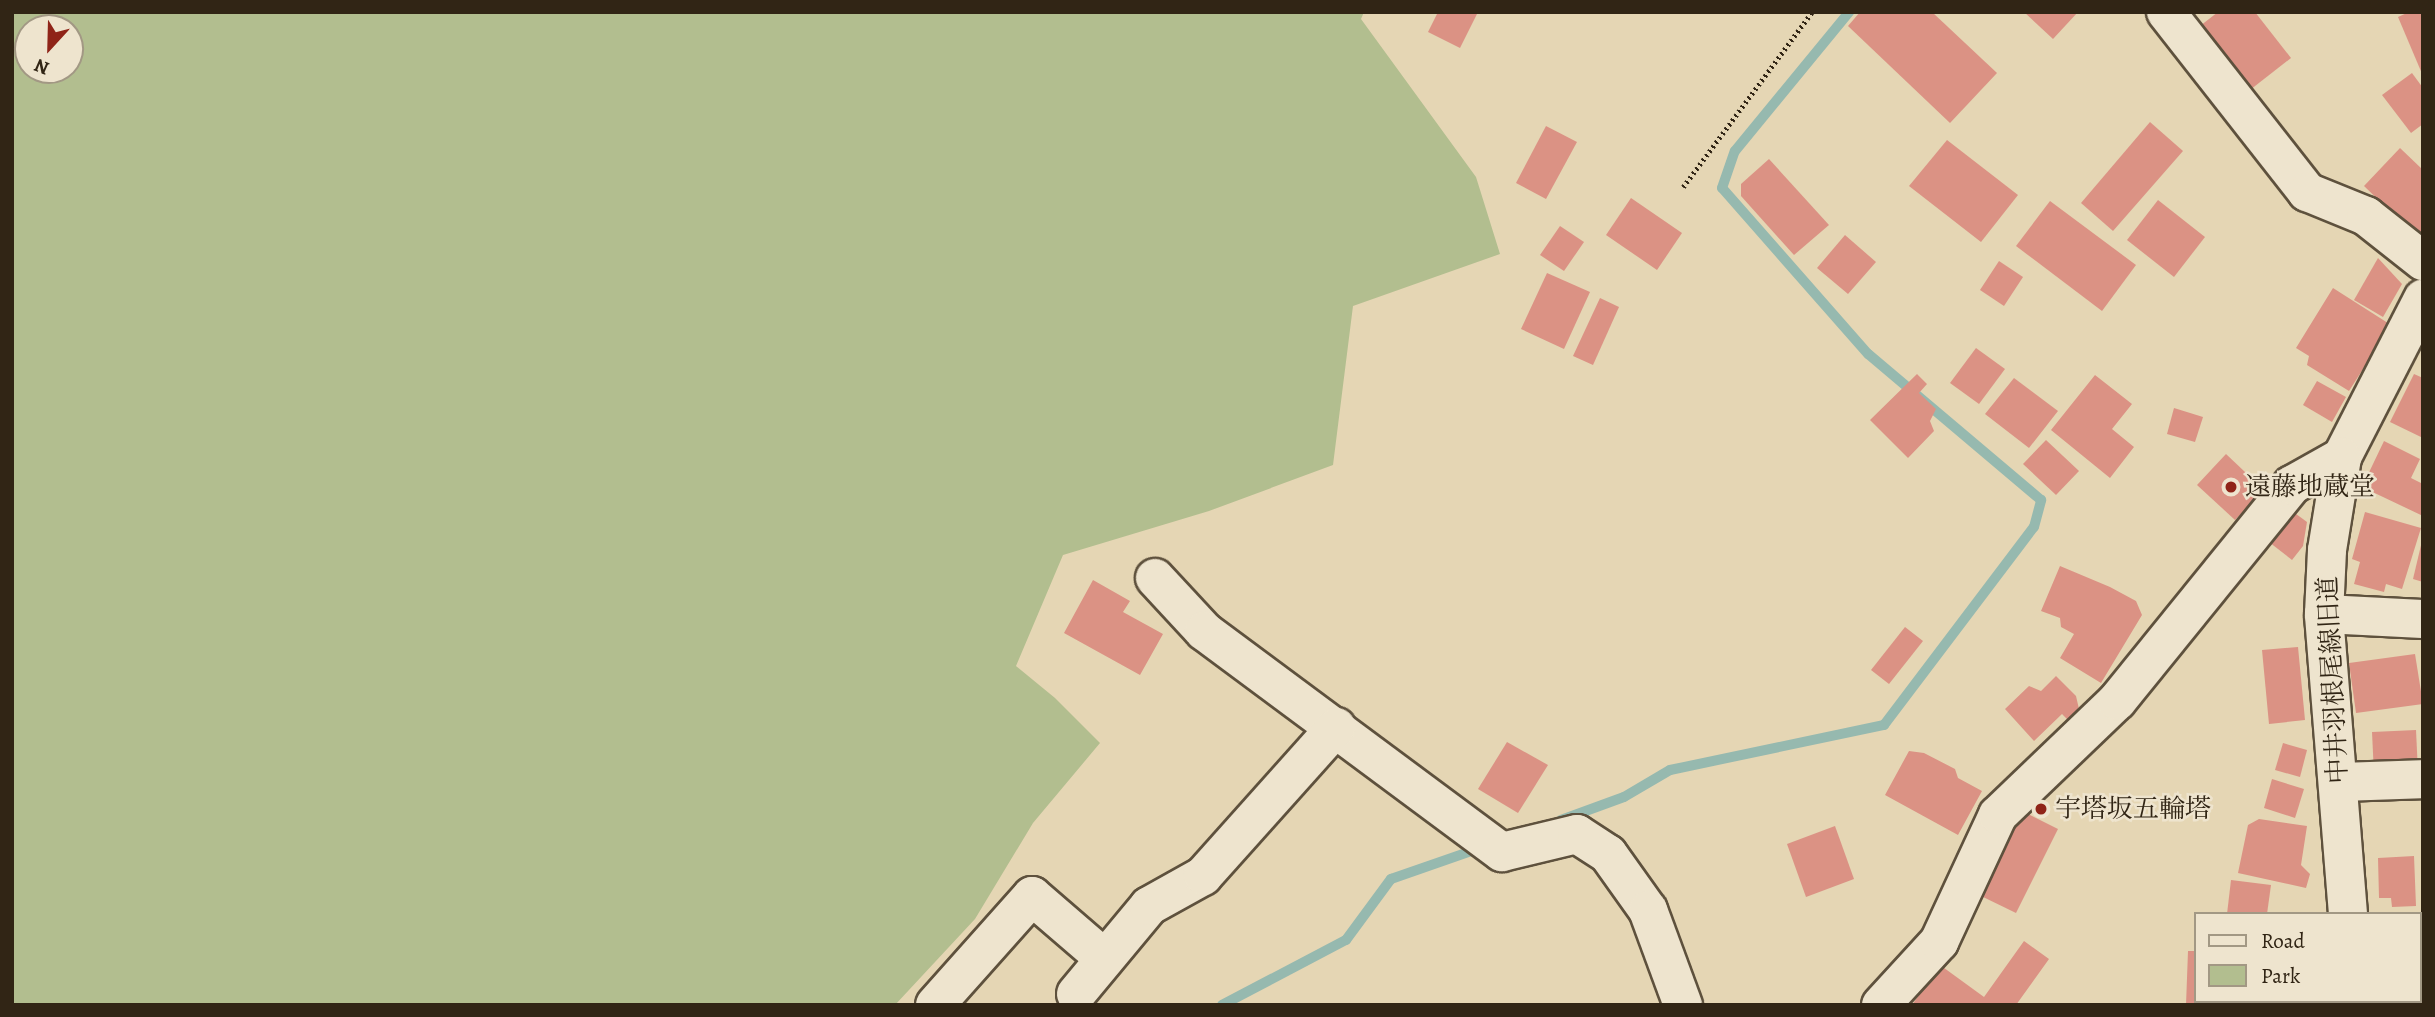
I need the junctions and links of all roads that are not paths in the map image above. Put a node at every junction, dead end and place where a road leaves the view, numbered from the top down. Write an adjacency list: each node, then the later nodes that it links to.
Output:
1 (2165, 12): 2 (street)
2 (2423, 261)
3 (2423, 299): 4 (street, 中井羽根尾線旧道)
4 (2342, 457): 6 (street, 中井羽根尾線旧道); 16 (street)
5 (1155, 578): 8 (street)
6 (2324, 614): 7 (street); 10 (street, 中井羽根尾線旧道)
7 (2423, 619)
8 (1336, 727): 12 (street); 15 (street)
9 (2423, 779): 10 (street)
10 (2339, 782): 11 (street, 中井羽根尾線旧道)
11 (2347, 912)
12 (1105, 959): 13 (street); 14 (street)
13 (1076, 994)
14 (935, 1005)
15 (1683, 1005)
16 (1881, 1005)

